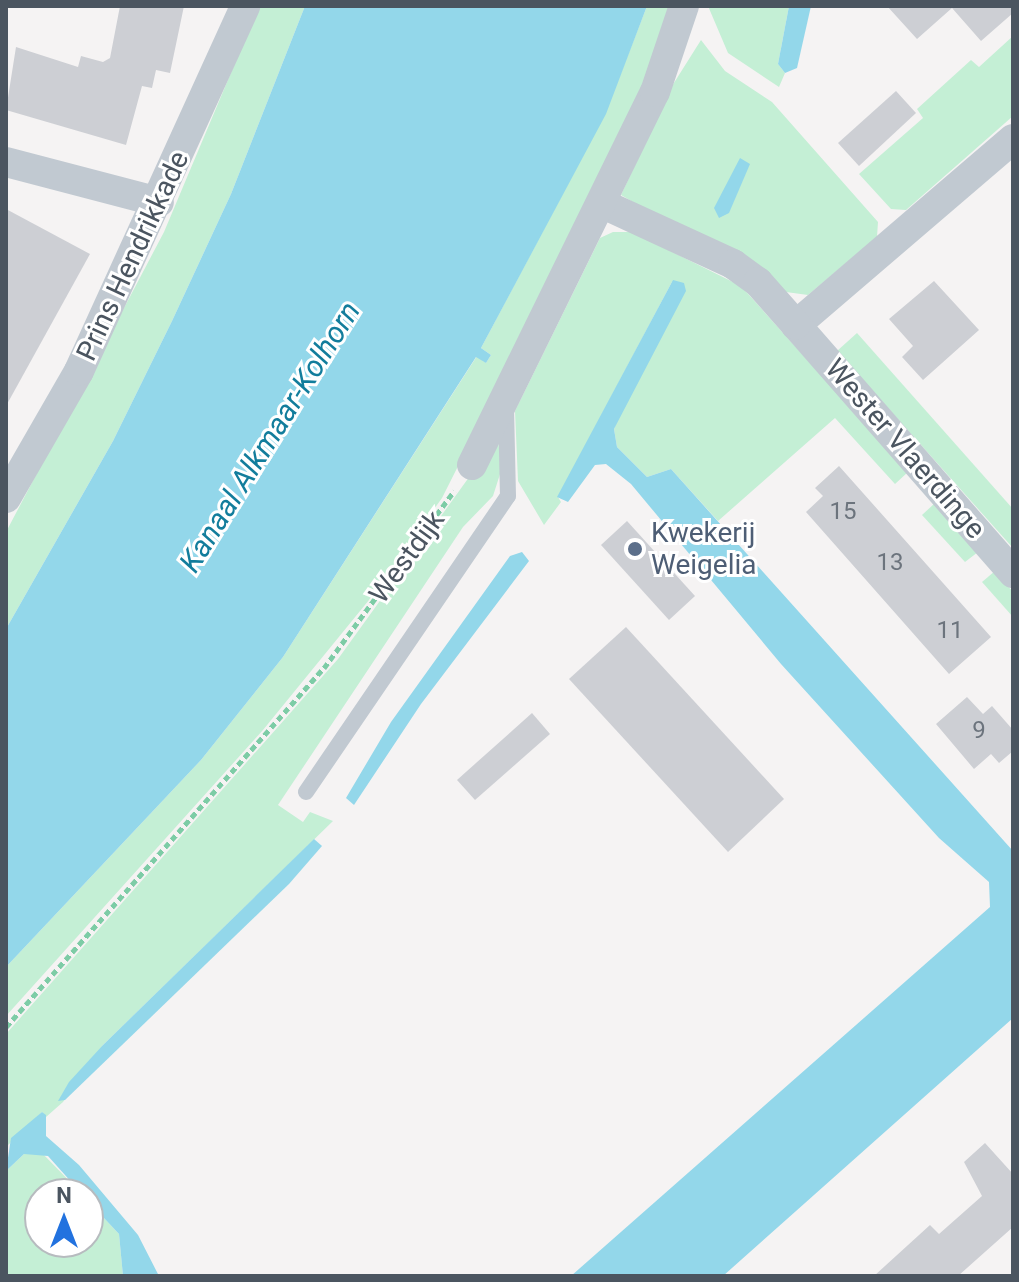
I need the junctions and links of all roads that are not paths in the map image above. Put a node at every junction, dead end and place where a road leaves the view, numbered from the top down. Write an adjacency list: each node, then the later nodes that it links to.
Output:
1 (245, 6): 5 (street, Prins Hendrikkade)
2 (684, 6): 6 (street)
3 (1013, 139): 7 (street)
4 (6, 162): 5 (street)
5 (159, 202): 10 (street, Prins Hendrikkade)
6 (603, 204): 7 (street, Wester Vlaerdinge); 8 (street)
7 (796, 325): 11 (street, Wester Vlaerdinge)
8 (506, 394): 9 (street); 12 (lane)
9 (472, 465)
10 (6, 498)
11 (1013, 573)
12 (306, 792)

